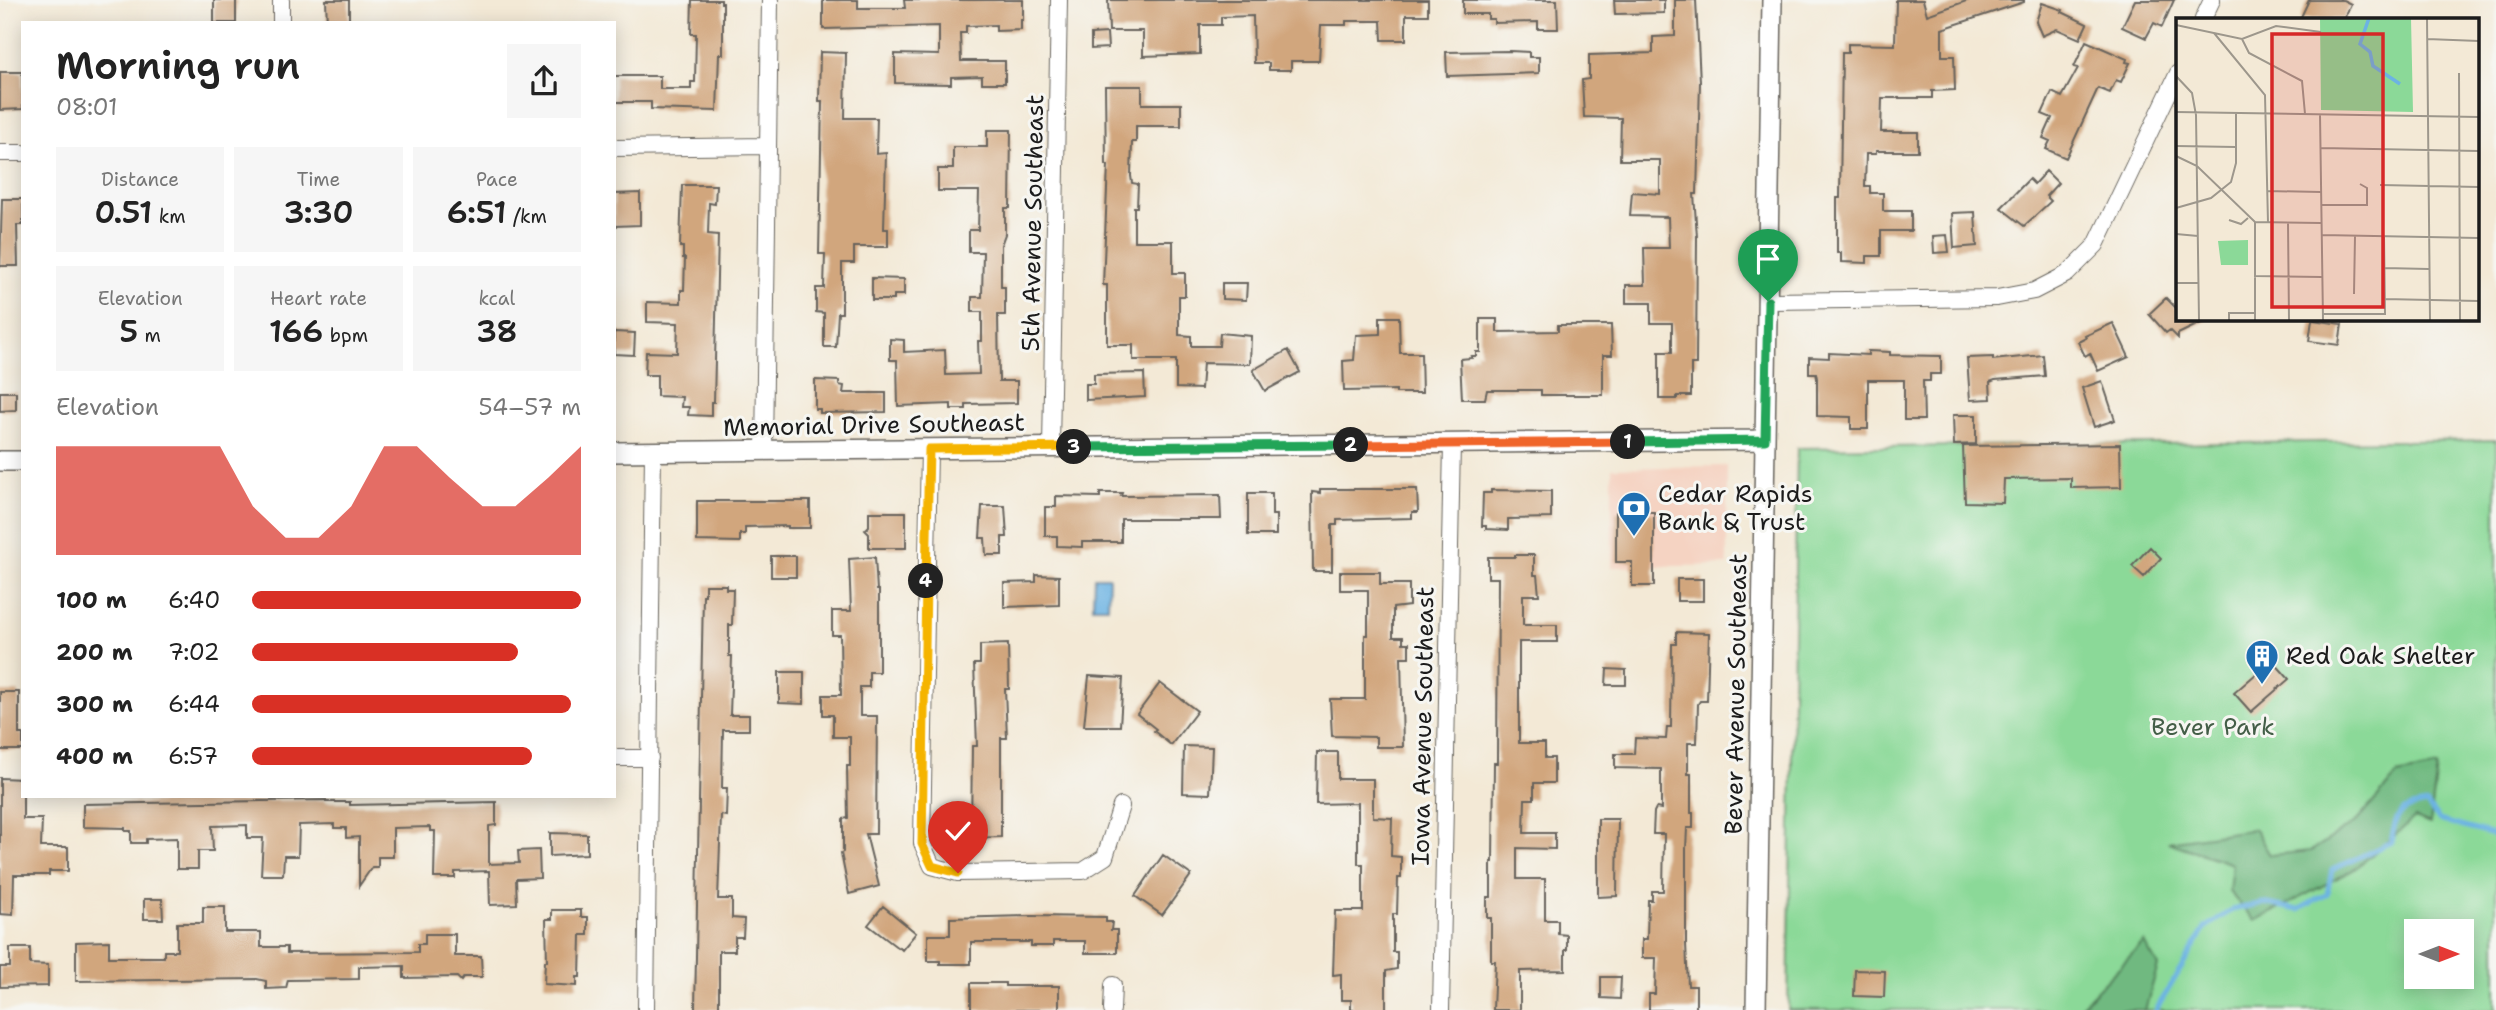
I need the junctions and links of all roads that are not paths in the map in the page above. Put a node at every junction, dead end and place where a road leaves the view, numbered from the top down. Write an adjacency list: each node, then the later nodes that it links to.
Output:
1 (281, 0): 7 (street)
2 (770, 0): 9 (street)
3 (1059, 0): 16 (street, 5th Avenue Southeast)
4 (1772, 0): 13 (street, Bever Avenue Southeast)
5 (2213, 0): 6 (street)
6 (2204, 18)
7 (281, 21)
8 (2176, 78): 13 (street)
9 (768, 146): 10 (street); 18 (street)
10 (616, 148)
11 (0, 153): 12 (street)
12 (21, 153)
13 (1768, 301): 14 (street, Bever Avenue Southeast)
14 (1765, 440): 15 (street, Memorial Drive Southeast); 30 (street, Bever Avenue Southeast)
15 (1452, 443): 16 (street, Memorial Drive Southeast); 29 (street, Iowa Avenue Southeast)
16 (1051, 447): 17 (street, Memorial Drive Southeast)
17 (929, 449): 18 (street, Memorial Drive Southeast); 25 (street)
18 (764, 451): 20 (street, Memorial Drive Southeast)
19 (616, 452): 20 (street, Memorial Drive Southeast)
20 (653, 452): 24 (street)
21 (0, 461): 22 (street)
22 (21, 461)
23 (616, 758): 24 (street)
24 (650, 758): 27 (street)
25 (1121, 806)
26 (1113, 985): 28 (street)
27 (646, 1010)
28 (1112, 1010)
29 (1441, 1010)
30 (1756, 1010)

